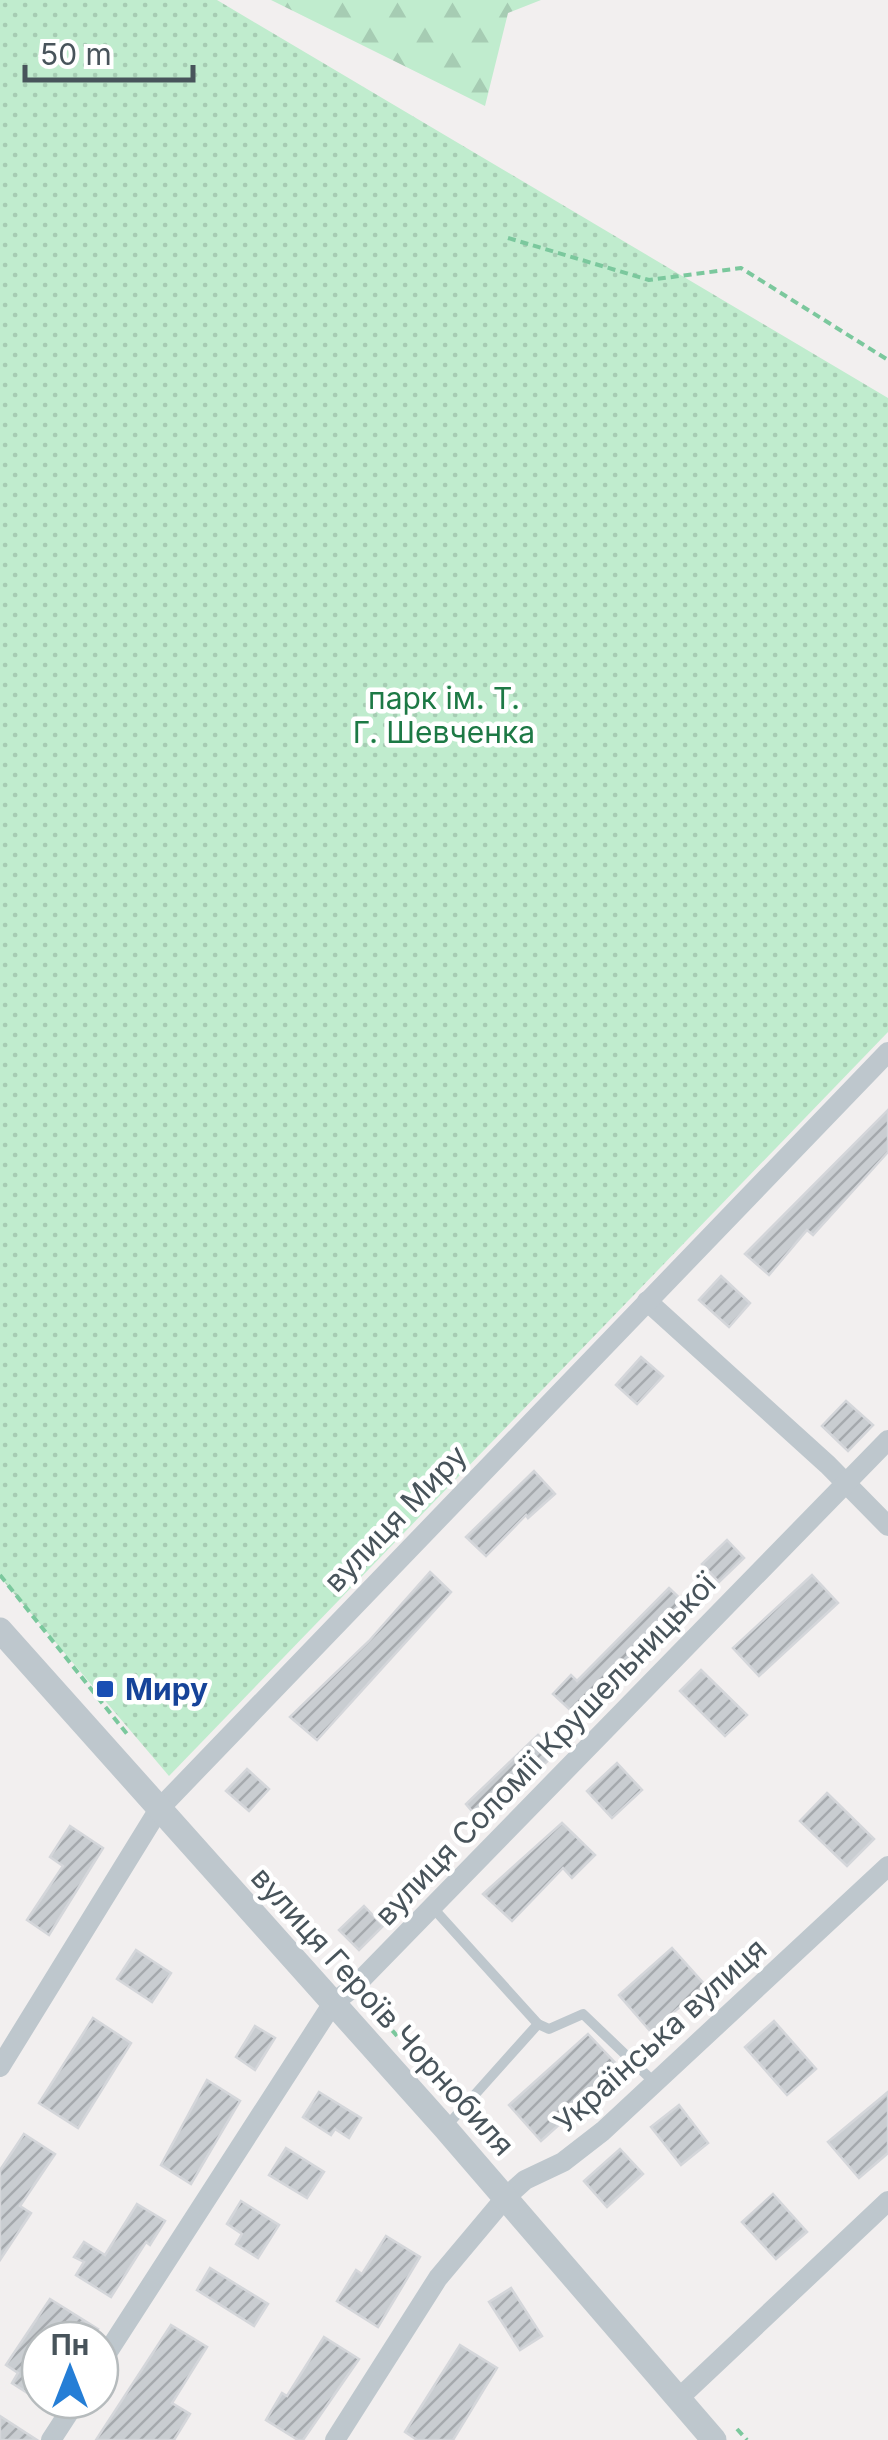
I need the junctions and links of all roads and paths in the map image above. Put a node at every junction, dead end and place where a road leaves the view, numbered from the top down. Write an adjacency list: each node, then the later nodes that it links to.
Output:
1 (508, 238): 2 (path)
2 (888, 360)
3 (888, 1052): 4 (street, вулиця Миру)
4 (647, 1300): 6 (street); 9 (street, вулиця Миру)
5 (888, 1440): 6 (street, вулиця Соломії Крушельницької)
6 (846, 1484): 7 (street); 11 (street, вулиця Соломії Крушельницької)
7 (888, 1526)
8 (0, 1630): 9 (street, вулиця Героїв Чорнобиля)
9 (159, 1809): 12 (street, вулиця Героїв Чорнобиля); 14 (street, вулиця Миру)
10 (888, 1866): 15 (street, Українська вулиця)
11 (432, 1907): 12 (street, вулиця Соломії Крушельницької); 13 (lane)
12 (333, 2003): 16 (street, вулиця Героїв Чорнобиля); 19 (street, вулиця Соломії Крушельницької)
13 (538, 2024): 15 (lane); 16 (lane)
14 (0, 2068)
15 (655, 2083): 17 (street, Українська вулиця)
16 (445, 2128): 17 (street, вулиця Героїв Чорнобиля)
17 (506, 2197): 20 (street, вулиця Героїв Чорнобиля); 22 (street, Українська вулиця)
18 (888, 2201): 20 (street)
19 (120, 2333)
20 (678, 2399): 21 (street, вулиця Героїв Чорнобиля)
21 (703, 2436)
22 (335, 2440)

